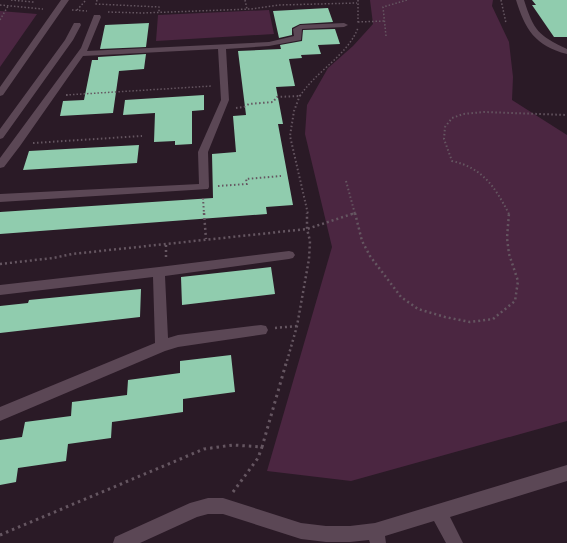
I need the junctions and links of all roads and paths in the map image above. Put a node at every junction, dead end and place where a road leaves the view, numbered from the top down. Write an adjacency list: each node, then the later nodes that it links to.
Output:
1 (12, 0): 2 (path)
2 (33, 0)
3 (65, 0): 30 (street)
4 (86, 0): 17 (path)
5 (97, 0): 16 (path)
6 (245, 0): 14 (path)
7 (407, 0): 21 (path)
8 (501, 0): 22 (path)
9 (520, 0): 27 (street)
10 (358, 1): 14 (path); 20 (path)
11 (0, 5): 12 (path)
12 (8, 6): 13 (path); 19 (path)
13 (29, 9)
14 (247, 9): 16 (path)
15 (108, 12): 16 (path)
16 (159, 12)
17 (73, 15)
18 (97, 17): 28 (street)
19 (0, 20)
20 (358, 22): 21 (path); 32 (path)
21 (385, 22): 25 (path)
22 (506, 23)
23 (77, 25): 35 (street)
24 (344, 25): 26 (street)
25 (386, 36)
26 (222, 46): 28 (street); 29 (street)
27 (567, 52)
28 (80, 54): 31 (street)
29 (225, 85): 31 (path); 33 (street)
30 (0, 93)
31 (51, 96): 37 (street)
32 (300, 96): 33 (path); 44 (path)
33 (223, 108): 41 (street)
34 (567, 115): 43 (path)
35 (0, 136)
36 (142, 136): 37 (path)
37 (17, 144): 38 (street)
38 (0, 165)
39 (281, 176): 41 (path)
40 (346, 181): 43 (path)
41 (204, 187): 42 (street); 45 (path)
42 (0, 198)
43 (354, 213): 44 (path)
44 (307, 229): 45 (path); 50 (path)
45 (206, 239): 47 (path)
46 (289, 255): 48 (street)
47 (0, 264)
48 (159, 272): 49 (street); 52 (street)
49 (0, 290)
50 (297, 326): 51 (path); 54 (path)
51 (261, 330): 52 (street)
52 (162, 346): 53 (street)
53 (0, 414)
54 (262, 447): 56 (path); 58 (path)
55 (567, 473): 57 (street)
56 (238, 486)
57 (438, 512): 59 (street); 61 (street)
58 (0, 535)
59 (376, 537): 60 (street)
60 (121, 543)
61 (455, 543)

